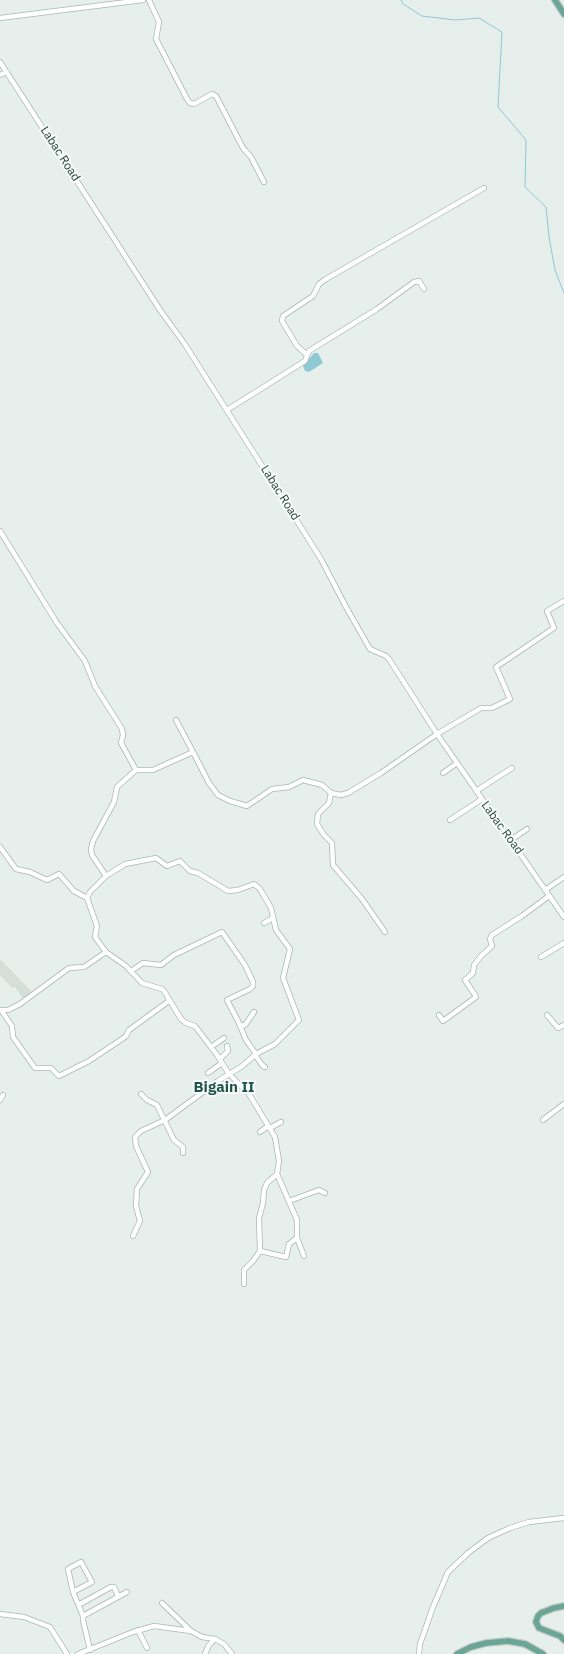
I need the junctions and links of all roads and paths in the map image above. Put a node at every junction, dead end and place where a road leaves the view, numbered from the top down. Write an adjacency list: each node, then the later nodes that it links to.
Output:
1 (143, 0): 5 (street)
2 (149, 0): 9 (street)
3 (555, 0): 4 (main road)
4 (564, 14)
5 (0, 18)
6 (0, 62): 7 (street, Labac Road)
7 (7, 72): 8 (street); 13 (street, Labac Road)
8 (0, 75)
9 (264, 182)
10 (484, 188): 12 (street)
11 (424, 289): 12 (street)
12 (306, 354): 13 (street)
13 (227, 410): 17 (street, Labac Road)
14 (0, 531): 21 (street)
15 (564, 601): 17 (street)
16 (176, 720): 18 (street)
17 (437, 734): 19 (street, Labac Road); 24 (street)
18 (193, 752): 21 (street); 24 (street)
19 (457, 763): 22 (street); 23 (street, Labac Road)
20 (512, 768): 23 (street)
21 (136, 770): 30 (street)
22 (443, 773)
23 (476, 791): 25 (street, Labac Road)
24 (331, 793): 40 (street)
25 (482, 799): 26 (street); 28 (street, Labac Road)
26 (450, 820)
27 (528, 829): 28 (street)
28 (511, 840): 32 (street, Labac Road)
29 (0, 847): 36 (street)
30 (106, 876): 34 (street); 36 (street)
31 (564, 877): 32 (street)
32 (545, 890): 35 (street, Labac Road)
33 (272, 892): 34 (street)
34 (265, 896): 37 (street)
35 (550, 896): 38 (street, Labac Road); 48 (street)
36 (87, 898): 42 (street)
37 (273, 918): 39 (street); 55 (street)
38 (564, 918)
39 (264, 923)
40 (385, 932)
41 (564, 943): 43 (street)
42 (106, 952): 44 (street); 46 (street)
43 (541, 957)
44 (131, 971): 45 (street); 51 (street)
45 (169, 1001): 46 (street); 54 (street)
46 (1, 1010)
47 (254, 1012): 51 (street)
48 (438, 1014)
49 (547, 1015): 50 (street)
50 (564, 1025)
51 (241, 1026): 55 (street)
52 (224, 1038): 54 (street)
53 (227, 1046): 56 (street)
54 (211, 1047): 56 (street)
55 (256, 1054): 57 (street); 59 (street)
56 (221, 1061): 58 (street); 59 (street)
57 (265, 1066)
58 (208, 1073)
59 (229, 1074): 62 (street); 65 (street)
60 (141, 1094): 62 (street)
61 (564, 1104): 63 (street)
62 (165, 1120): 67 (street); 71 (street)
63 (544, 1120)
64 (281, 1122): 65 (street)
65 (269, 1127): 66 (street); 68 (street)
66 (260, 1132)
67 (183, 1153)
68 (277, 1174): 70 (street); 73 (street)
69 (325, 1192): 70 (street)
70 (289, 1202): 72 (street)
71 (133, 1236)
72 (297, 1238): 73 (street); 74 (street)
73 (260, 1251): 75 (street)
74 (304, 1256)
75 (244, 1284)
76 (564, 1518): 95 (street)
77 (73, 1592): 77 (street); 81 (street)
78 (127, 1592): 79 (street)
79 (118, 1596): 81 (street); 84 (street)
80 (162, 1603): 86 (street)
81 (80, 1604): 84 (street)
82 (564, 1606): 88 (main road)
83 (0, 1614): 91 (street)
84 (84, 1616): 90 (street)
85 (138, 1630): 86 (street); 89 (street); 90 (street)
86 (191, 1631): 87 (street)
87 (215, 1639): 93 (street); 94 (street)
88 (564, 1640)
89 (147, 1648)
90 (90, 1650): 92 (street)
91 (67, 1654)
92 (78, 1654)
93 (205, 1654)
94 (232, 1654)
95 (419, 1654)
96 (457, 1654): 97 (main road)
97 (542, 1654)

